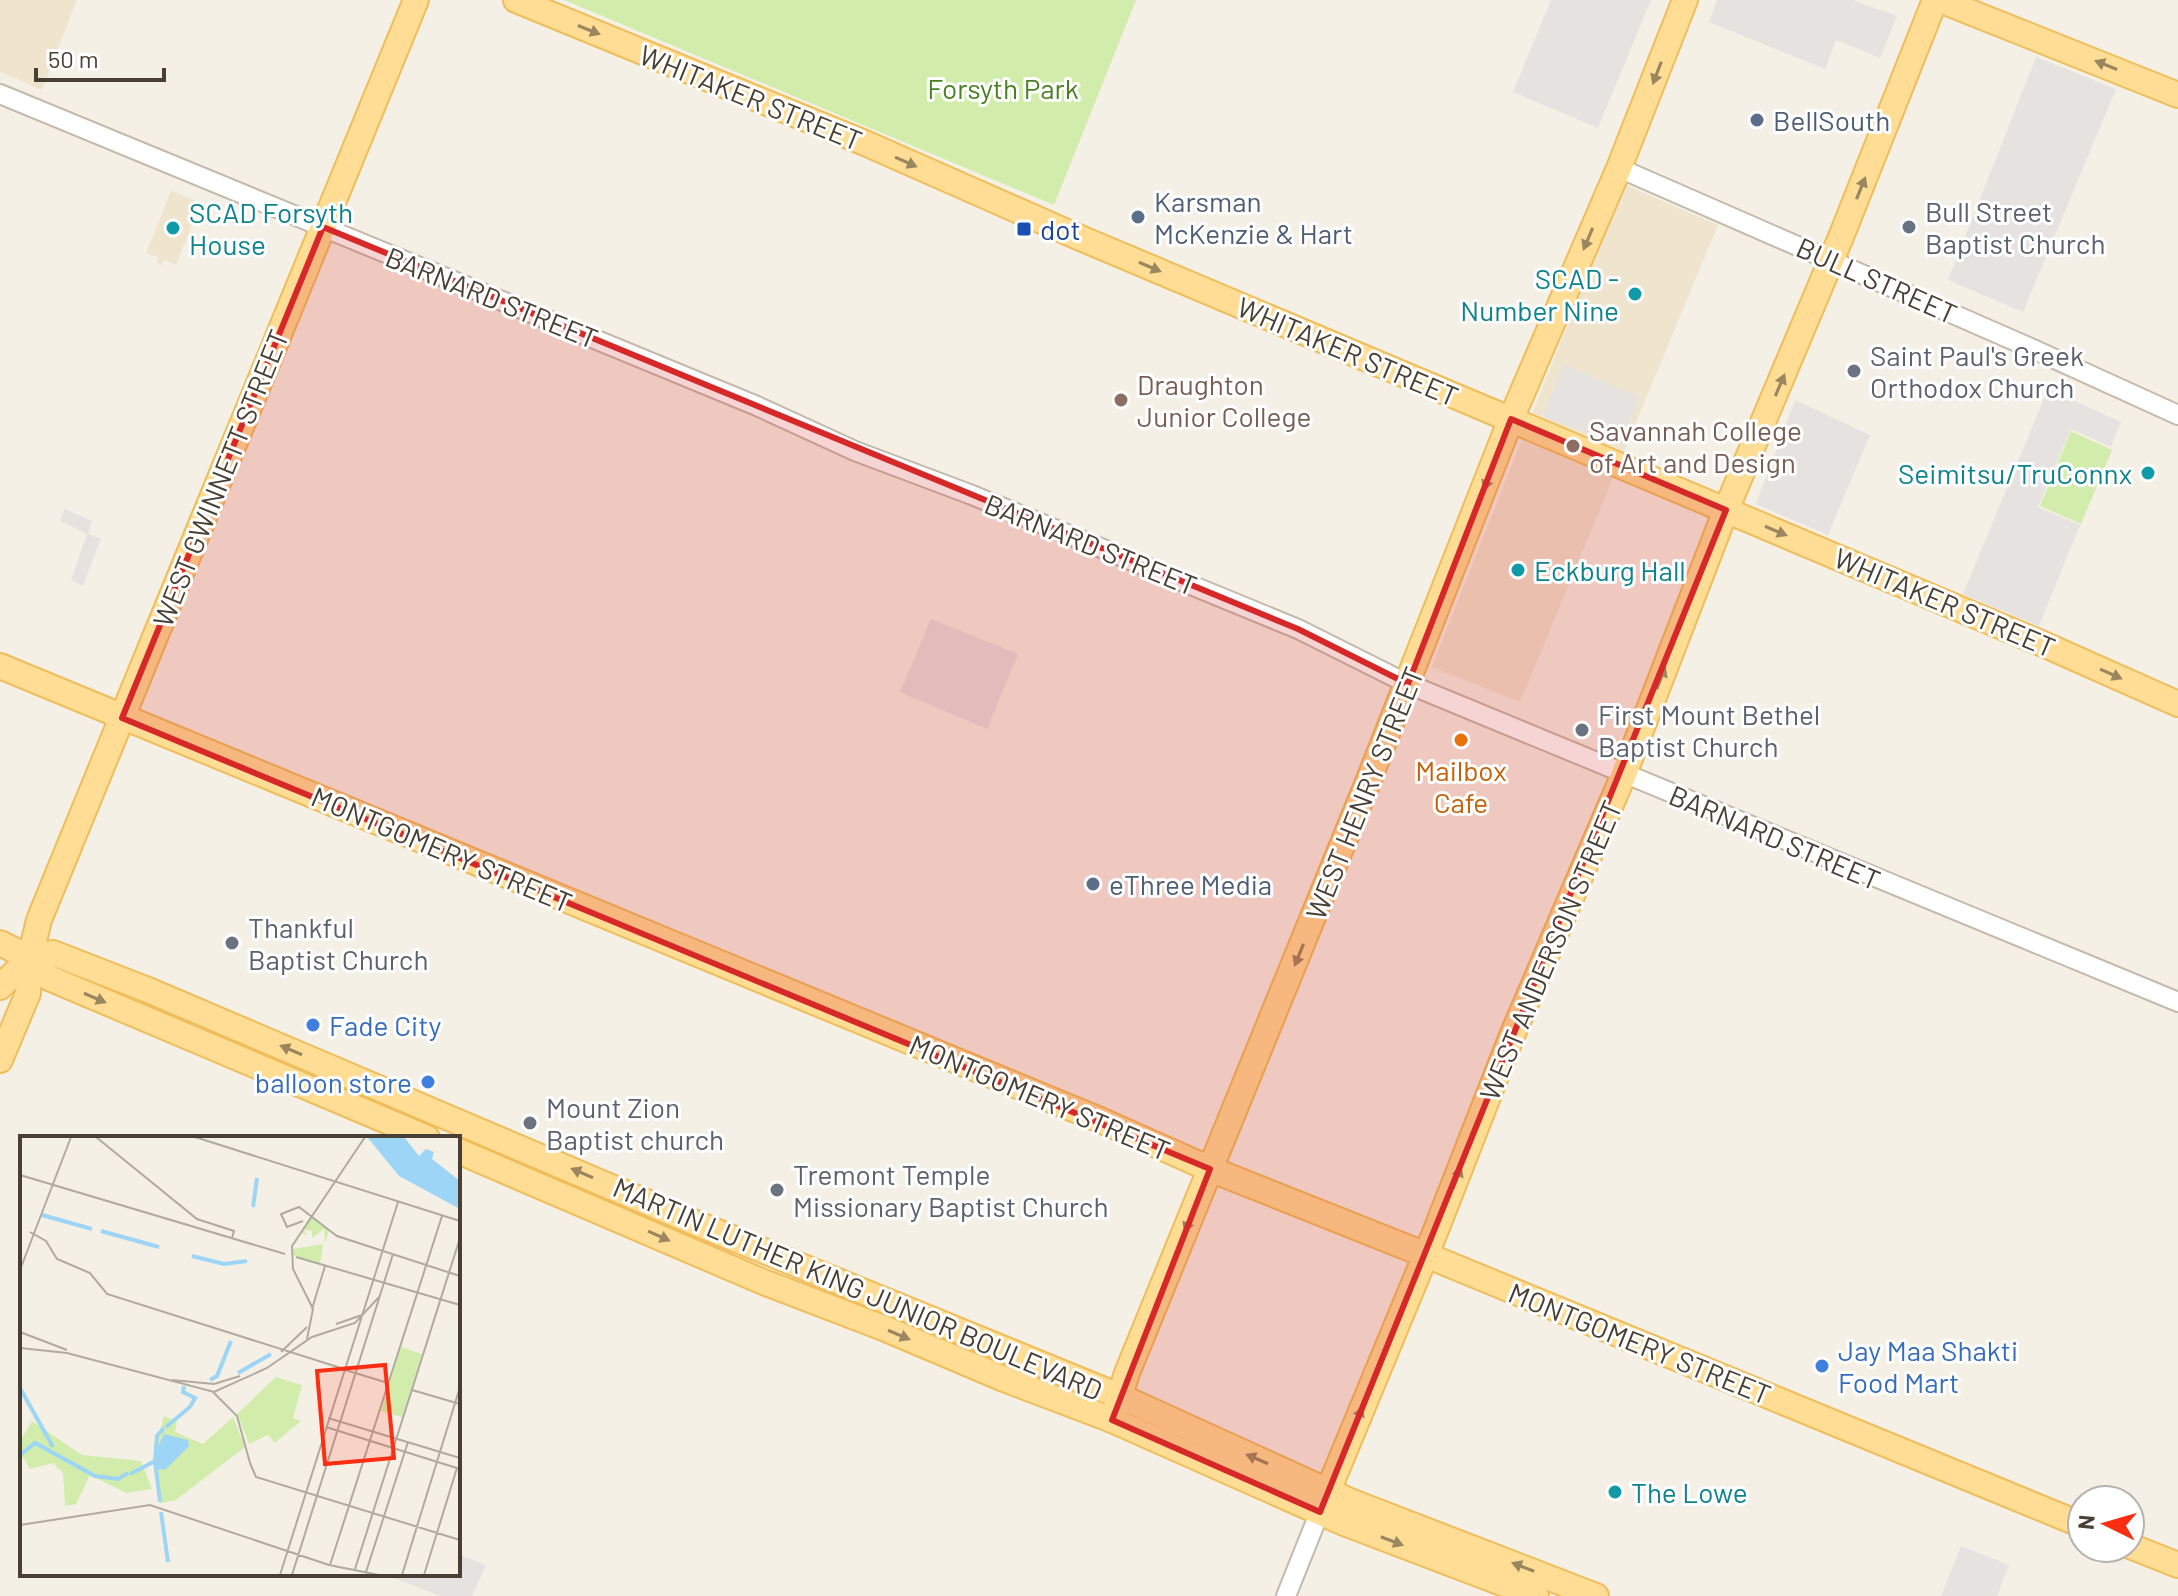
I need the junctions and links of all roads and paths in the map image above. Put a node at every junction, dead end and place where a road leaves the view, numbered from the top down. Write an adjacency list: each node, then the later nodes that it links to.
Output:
1 (416, 0): 8 (main road, WEST GWINNETT STREET)
2 (516, 0): 11 (main road, WHITAKER STREET, one-way to 11)
3 (1685, 0): 7 (main road, WEST HENRY STREET, one-way to 7)
4 (1937, 0): 6 (main road, one-way to 4); 9 (main road, WEST ANDERSON STREET, one-way to 4)
5 (0, 94): 8 (street, BARNARD STREET)
6 (2178, 95)
7 (1619, 168): 9 (street, BULL STREET); 11 (main road, WEST HENRY STREET, one-way to 11)
8 (323, 227): 14 (street, BARNARD STREET); 16 (main road, WEST GWINNETT STREET)
9 (1832, 260): 10 (street, BULL STREET); 12 (main road, WEST ANDERSON STREET, one-way to 9)
10 (2178, 415)
11 (1511, 419): 12 (main road, WHITAKER STREET); 14 (main road, WEST HENRY STREET, one-way to 14)
12 (1726, 510): 15 (main road, WHITAKER STREET, one-way to 15); 17 (main road, WEST ANDERSON STREET, one-way to 12)
13 (0, 666): 16 (main road, MONTGOMERY STREET)
14 (1408, 684): 17 (street, BARNARD STREET); 25 (main road, WEST HENRY STREET, one-way to 25)
15 (2178, 704)
16 (122, 718): 19 (main road, WEST GWINNETT STREET); 25 (main road, MONTGOMERY STREET)
17 (1624, 774): 21 (street, BARNARD STREET); 26 (main road, WEST ANDERSON STREET, one-way to 17)
18 (0, 943): 19 (main road, MARTIN LUTHER KING JUNIOR BOULEVARD)
19 (30, 958): 20 (main road); 22 (main road, WEST GWINNETT STREET); 23 (main road, MARTIN LUTHER KING JUNIOR BOULEVARD, one-way to 23); 27 (main road, MARTIN LUTHER KING JUNIOR BOULEVARD, one-way to 19)
20 (0, 987)
21 (2178, 1002)
22 (0, 1060)
23 (422, 1136)
24 (460, 1152): 27 (main road, MARTIN LUTHER KING JUNIOR BOULEVARD, one-way to 27)
25 (1210, 1169): 26 (main road, MONTGOMERY STREET); 27 (main road, WEST HENRY STREET, one-way to 27)
26 (1426, 1255): 28 (main road, WEST ANDERSON STREET, one-way to 26); 29 (main road, MONTGOMERY STREET)
27 (1116, 1408): 28 (main road, MARTIN LUTHER KING JUNIOR BOULEVARD)
28 (1324, 1501): 32 (street, WEST ANDERSON STREET); 33 (main road, MARTIN LUTHER KING JUNIOR BOULEVARD, one-way to 33); 34 (main road, MARTIN LUTHER KING JUNIOR BOULEVARD, one-way to 28)
29 (2066, 1518)
30 (2146, 1552): 31 (main road)
31 (2178, 1565)
32 (1286, 1596)
33 (1536, 1596)
34 (1596, 1596)

